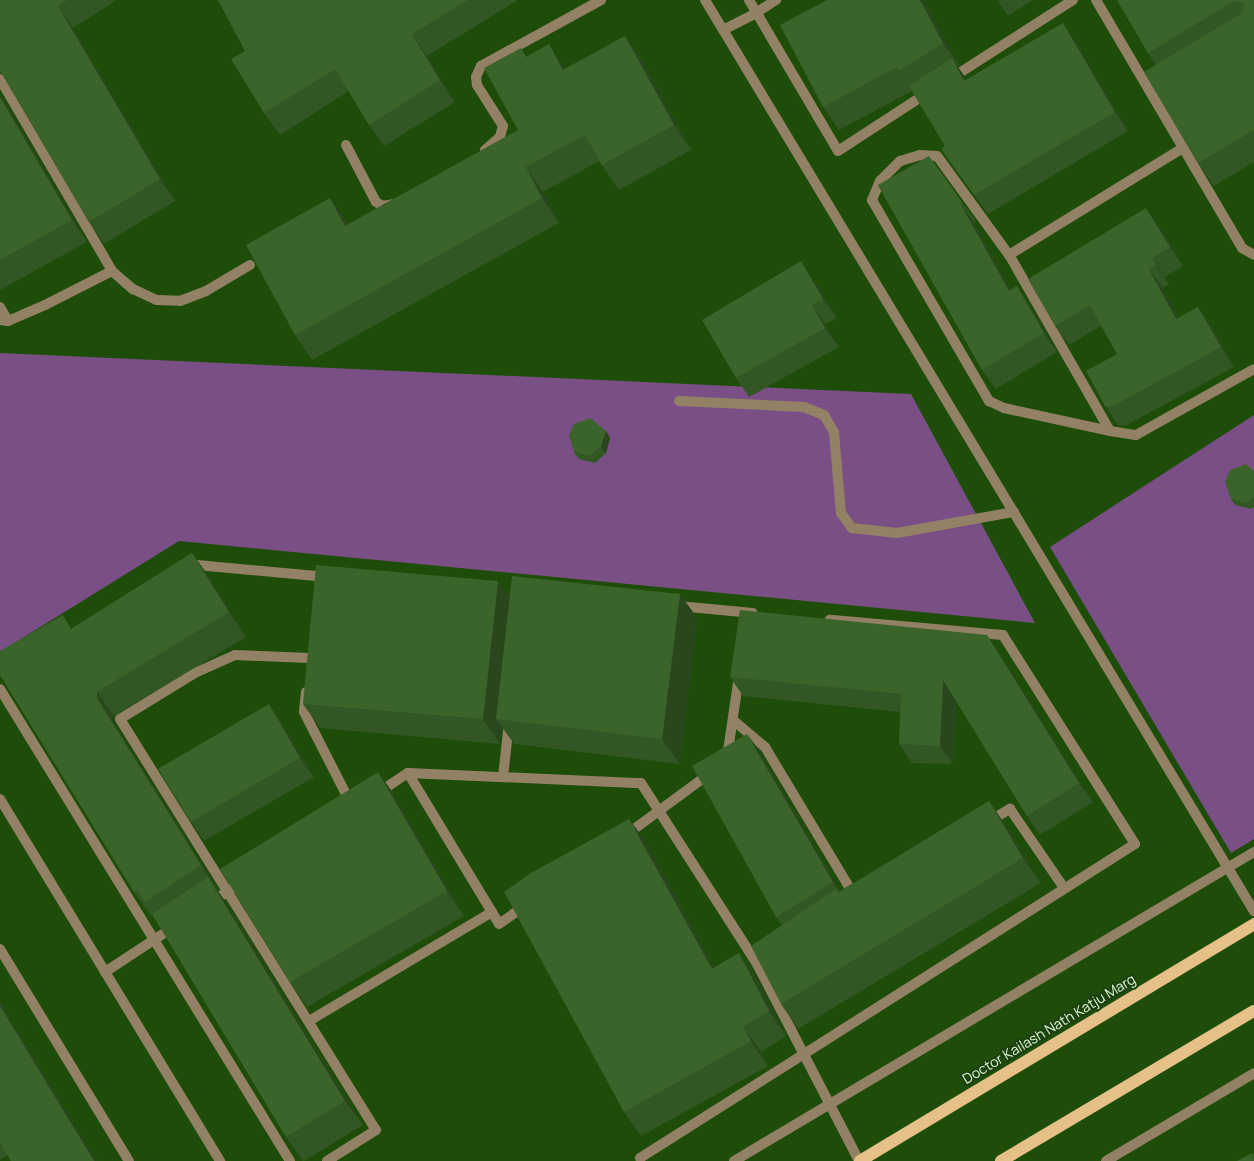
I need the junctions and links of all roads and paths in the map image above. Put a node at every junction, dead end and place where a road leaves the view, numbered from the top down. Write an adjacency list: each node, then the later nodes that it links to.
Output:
1 (601, 0): 12 (street)
2 (705, 0): 8 (street)
3 (749, 0): 7 (street)
4 (776, 0): 7 (street)
5 (1073, 0): 7 (street)
6 (1096, 0): 11 (street)
7 (756, 13): 8 (street)
8 (723, 30): 23 (street)
9 (0, 79): 17 (street)
10 (346, 145): 13 (street)
11 (1183, 148): 14 (street); 15 (street)
12 (479, 153)
13 (407, 196)
14 (1009, 255): 22 (street); 22 (street)
15 (1254, 255)
16 (250, 265): 17 (street)
17 (112, 271): 19 (street)
18 (0, 307): 19 (street)
19 (4, 320)
20 (1254, 369): 22 (street)
21 (679, 401): 23 (street)
22 (1110, 431)
23 (1014, 512): 40 (street)
24 (180, 575): 25 (street)
25 (336, 578)
26 (670, 606): 27 (street)
27 (769, 614)
28 (818, 618): 42 (street)
29 (742, 661): 32 (street)
30 (0, 689): 51 (street)
31 (511, 709): 34 (street)
32 (732, 720): 36 (street); 45 (street)
33 (408, 773): 34 (street); 43 (street); 48 (street)
34 (503, 777): 36 (street)
35 (0, 799): 53 (street)
36 (659, 812): 38 (street); 56 (street)
37 (976, 829): 42 (street)
38 (619, 840)
39 (1254, 852): 40 (street)
40 (1228, 867): 47 (street); 58 (street)
41 (254, 874): 43 (street)
42 (1064, 888): 56 (street)
43 (229, 890): 46 (street); 55 (street)
44 (539, 896): 48 (street)
45 (857, 900)
46 (199, 910)
47 (1254, 911)
48 (492, 912): 55 (street)
49 (183, 920): 51 (street)
50 (1254, 924): 65 (main road, Doctor Kailash Nath Katju Marg)
51 (153, 940): 53 (street); 62 (street)
52 (0, 949): 60 (street)
53 (105, 972): 61 (street)
54 (1254, 1011): 66 (main road)
55 (309, 1021): 63 (street)
56 (802, 1054): 58 (street); 59 (street)
57 (1254, 1073): 67 (street)
58 (829, 1105): 64 (street); 65 (street)
59 (640, 1158)
60 (129, 1161)
61 (220, 1161)
62 (290, 1161)
63 (327, 1161)
64 (734, 1161)
65 (860, 1161)
66 (1001, 1161)
67 (1106, 1161)

